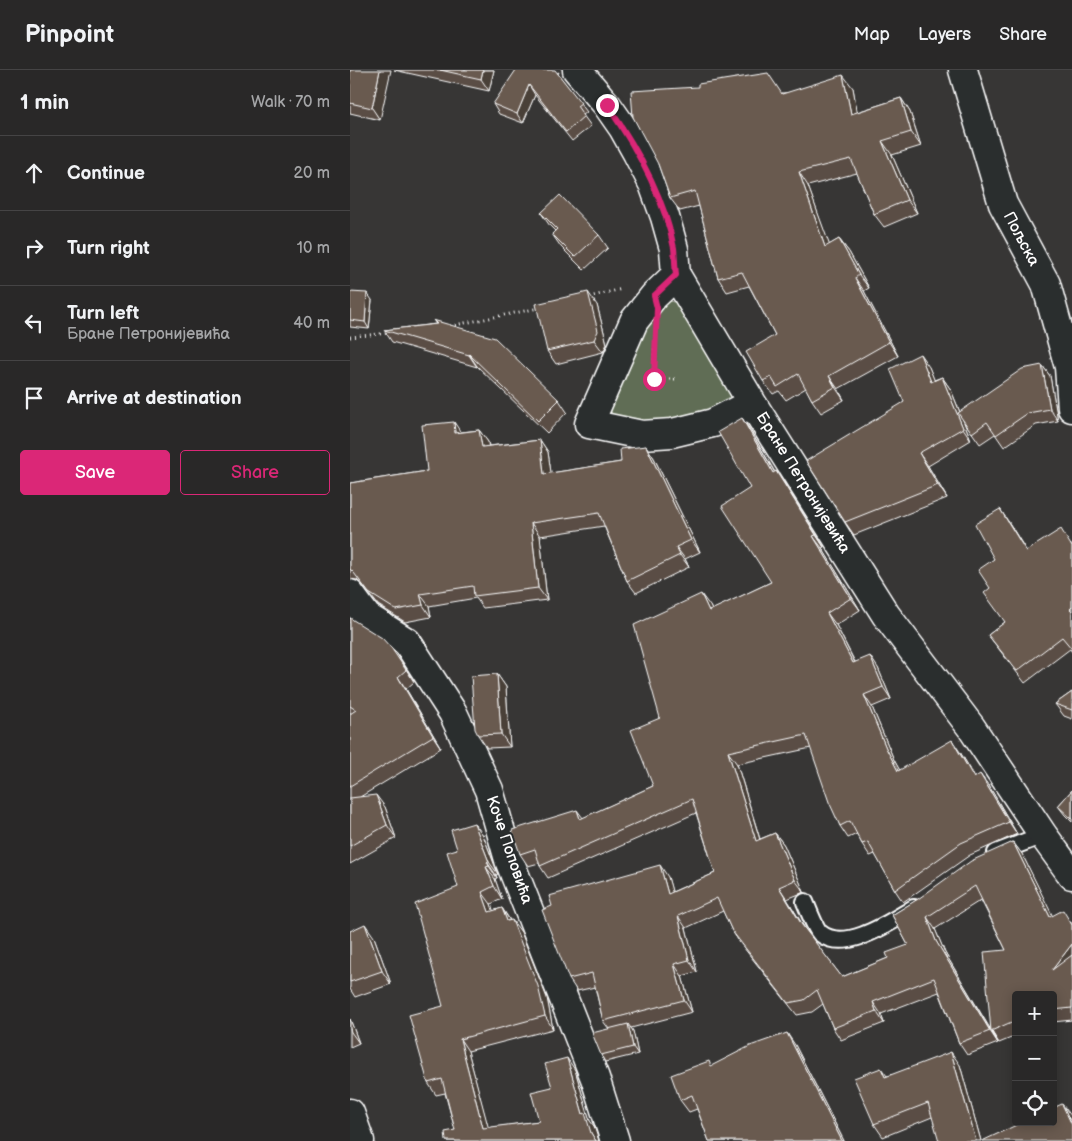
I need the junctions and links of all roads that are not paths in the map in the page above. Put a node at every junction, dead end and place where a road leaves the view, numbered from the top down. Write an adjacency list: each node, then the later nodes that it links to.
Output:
1 (577, 70): 3 (street, Бране Петронијевића)
2 (963, 70): 5 (street, Пољска)
3 (676, 275): 4 (street, Бране Петронијевића); 4 (street)
4 (752, 403): 7 (street, Бране Петронијевића)
5 (1072, 408)
6 (350, 594): 14 (street, Коче Поповића)
7 (1043, 835): 8 (lane); 9 (street, Бране Петронијевића)
8 (981, 860)
9 (1072, 874)
10 (928, 898): 11 (lane)
11 (805, 902)
12 (350, 1113): 13 (street)
13 (360, 1141)
14 (615, 1141)

